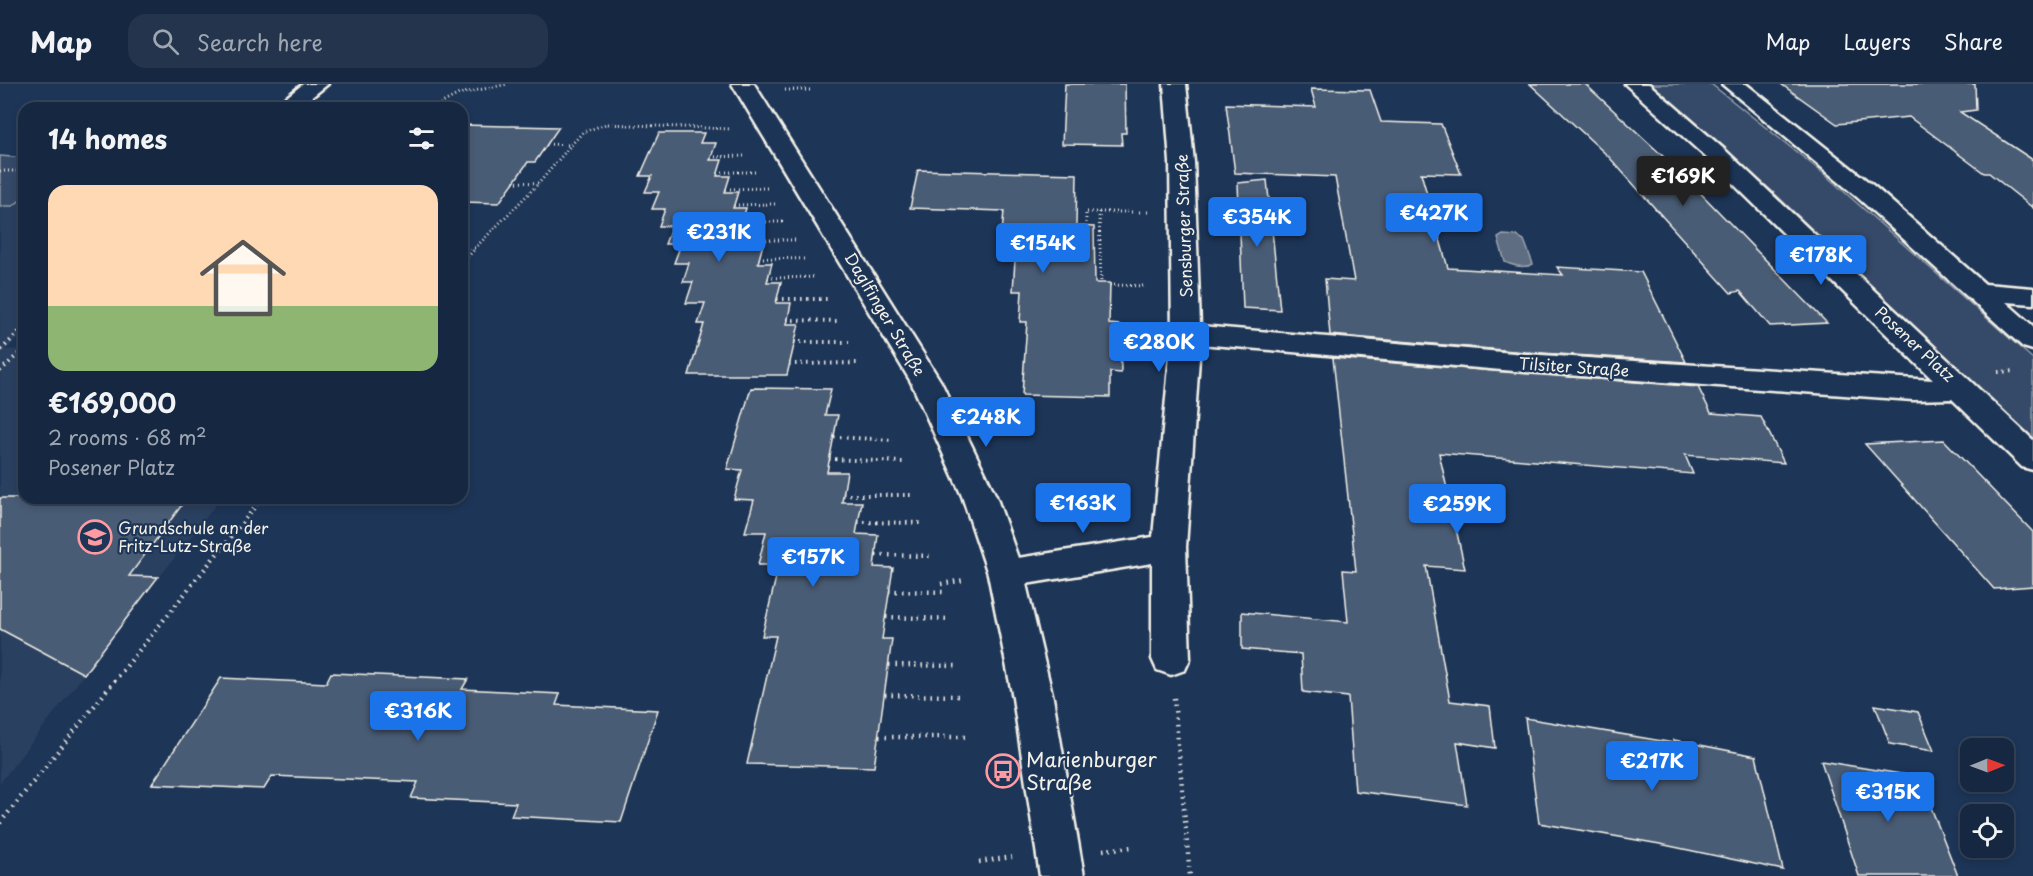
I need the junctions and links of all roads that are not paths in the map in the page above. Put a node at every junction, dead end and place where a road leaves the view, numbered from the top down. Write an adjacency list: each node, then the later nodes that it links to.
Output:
1 (317, 84): 6 (street)
2 (743, 84): 14 (street, Daglfinger Straße)
3 (1175, 84): 9 (street, Sensburger Straße)
4 (1636, 84): 11 (street, Posener Platz)
5 (1733, 84): 7 (street)
6 (292, 102)
7 (1976, 291): 8 (street); 10 (street)
8 (2033, 296)
9 (1186, 334): 11 (street, Tilsiter Straße); 13 (street, Sensburger Straße)
10 (2033, 341)
11 (1963, 389): 12 (street, Posener Platz)
12 (2033, 459)
13 (1169, 547): 14 (street); 15 (street, Sensburger Straße)
14 (1006, 574): 16 (street, Daglfinger Straße)
15 (1171, 659)
16 (1062, 876)

